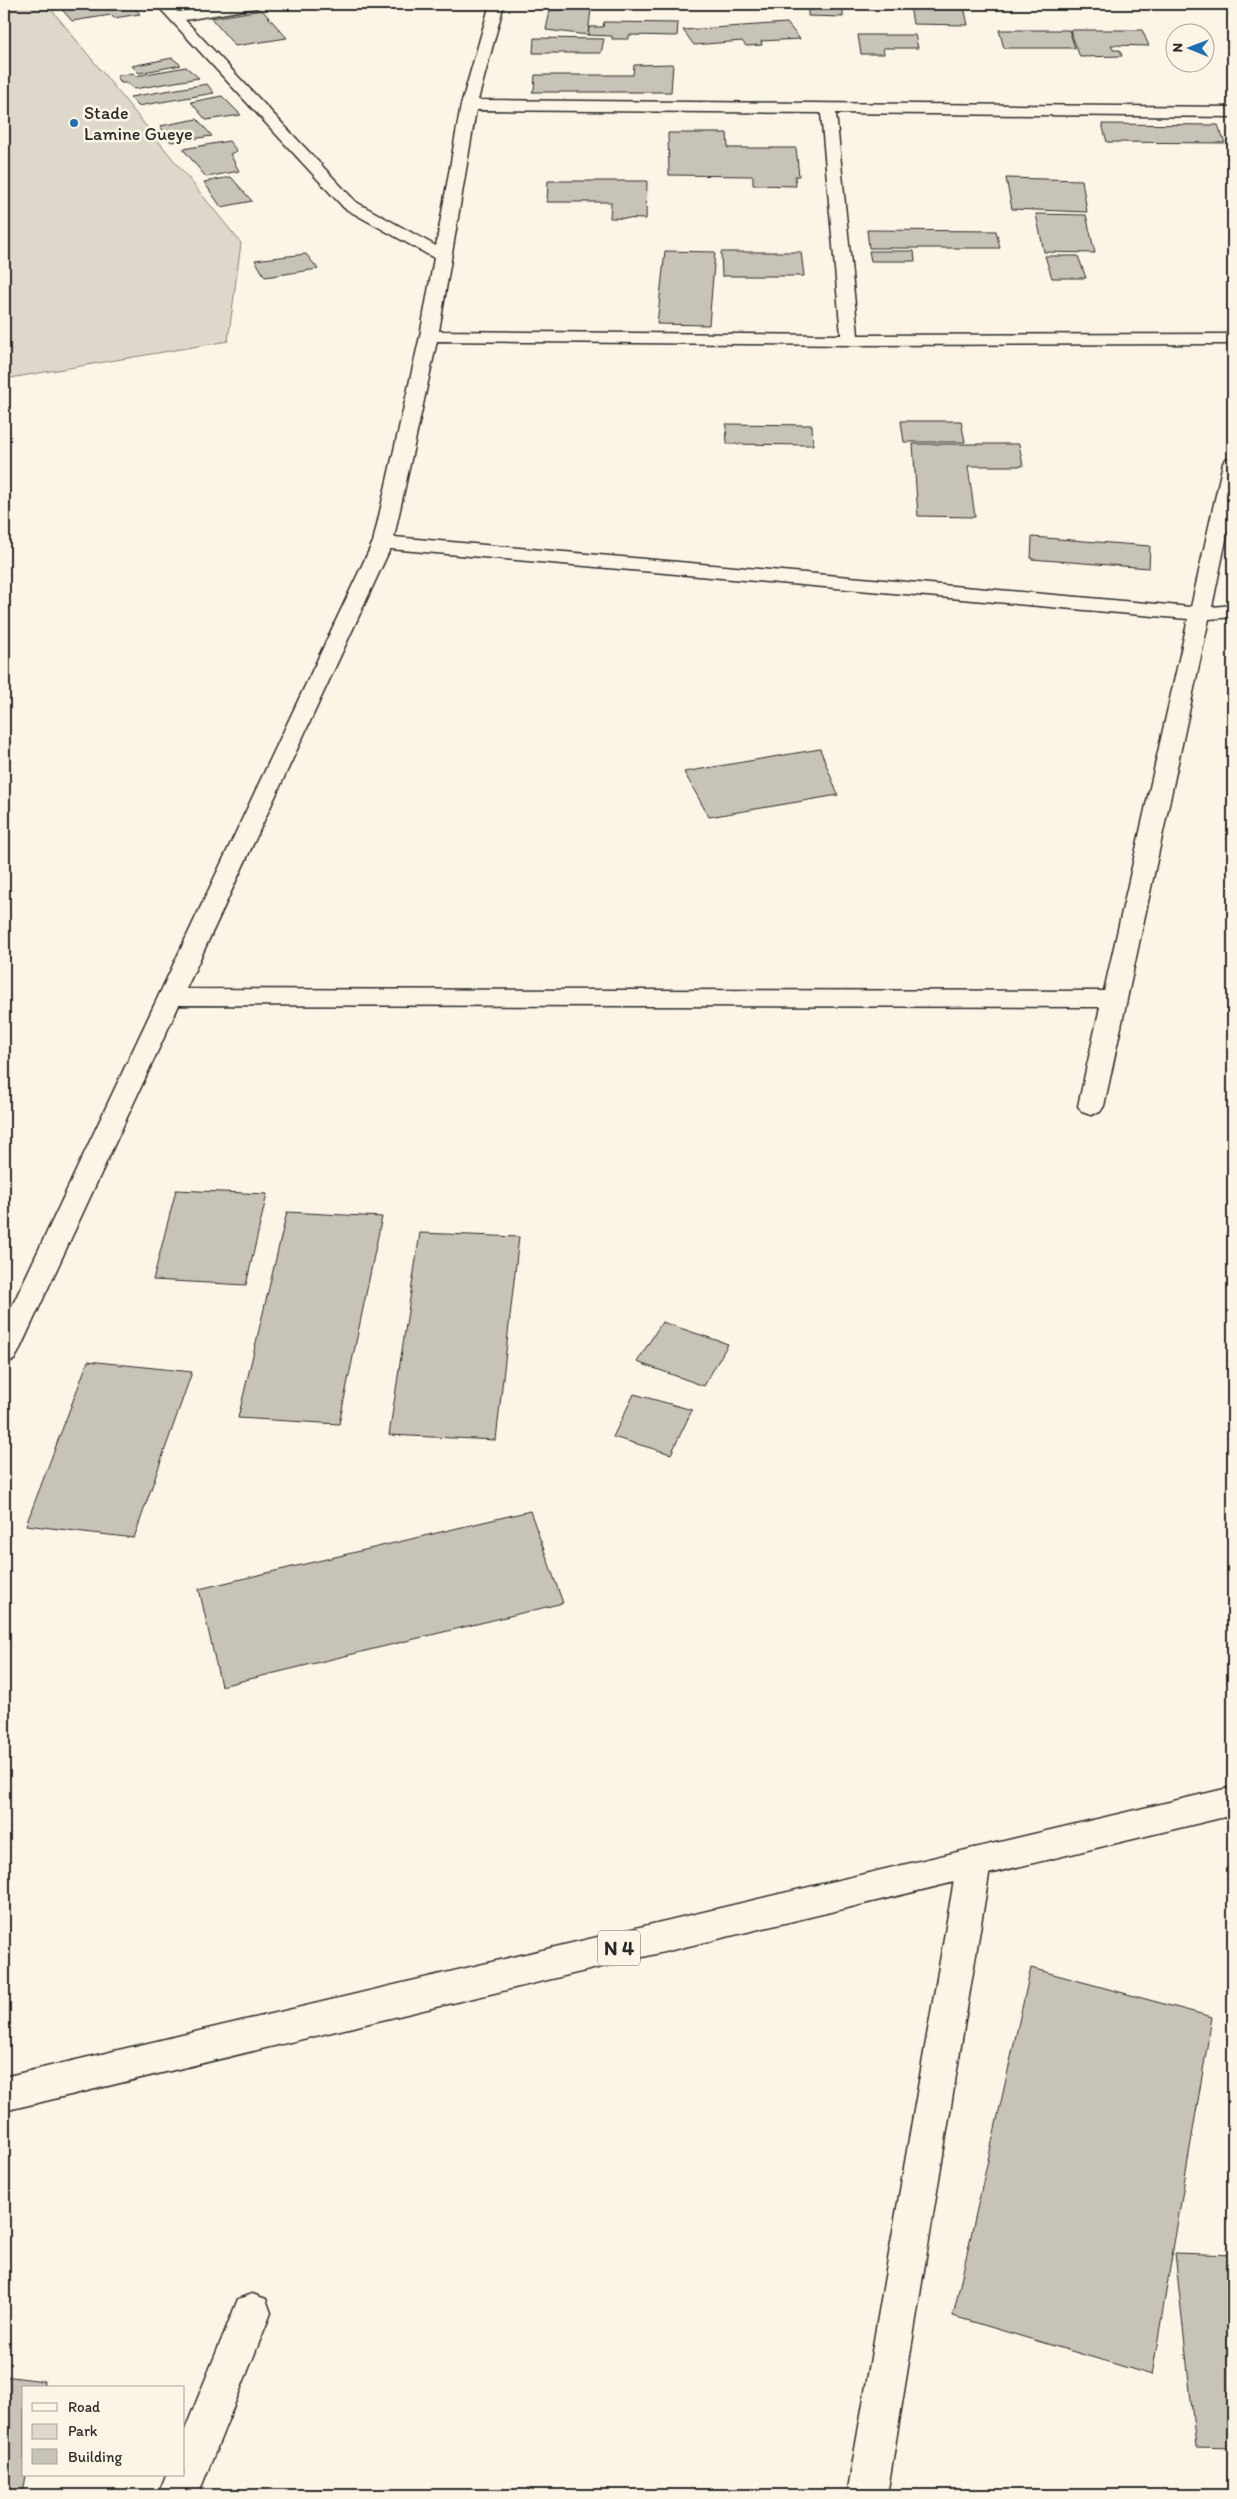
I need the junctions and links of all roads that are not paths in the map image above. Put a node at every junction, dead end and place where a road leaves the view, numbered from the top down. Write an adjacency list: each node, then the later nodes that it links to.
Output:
1 (163, 4): 4 (main road)
2 (256, 4): 4 (main road)
3 (497, 4): 5 (main road)
4 (175, 17): 8 (main road)
5 (470, 104): 6 (main road); 8 (main road)
6 (828, 108): 7 (main road); 11 (main road)
7 (1233, 112)
8 (444, 257): 9 (main road)
9 (429, 336): 11 (main road); 13 (main road)
10 (1233, 339): 11 (main road)
11 (850, 340)
12 (1233, 463): 15 (main road)
13 (383, 542): 15 (main road); 16 (main road)
14 (1233, 611): 15 (main road)
15 (1200, 614): 17 (main road)
16 (170, 997): 17 (main road); 19 (main road)
17 (1115, 999): 18 (main road)
18 (1091, 1106)
19 (4, 1353)
20 (1233, 1801): 21 (main road, N 4)
21 (974, 1863): 22 (main road, N 4); 25 (main road)
22 (4, 2094)
23 (252, 2313): 24 (main road)
24 (178, 2495)
25 (867, 2495)

